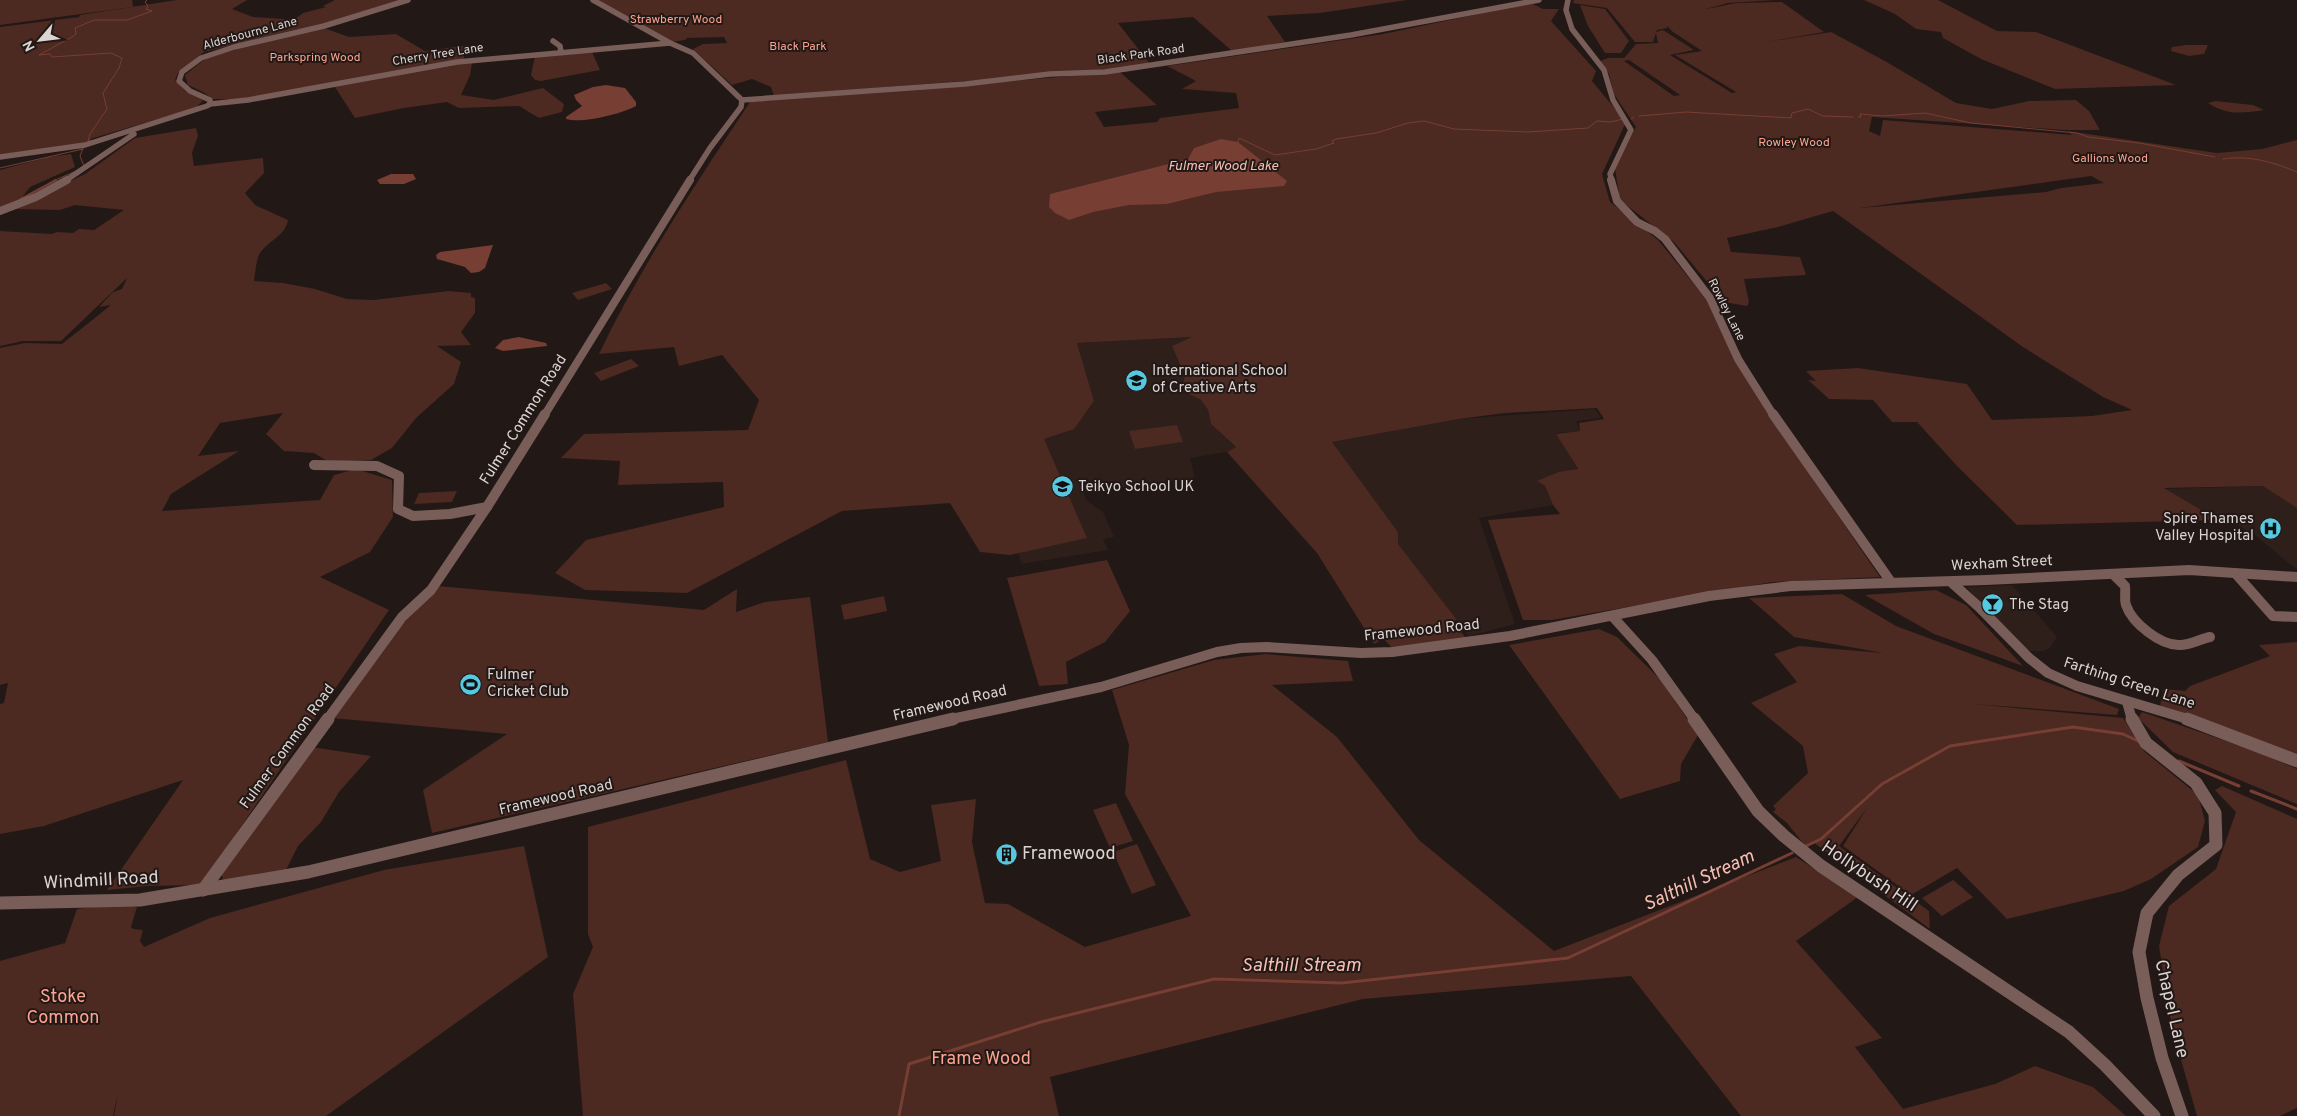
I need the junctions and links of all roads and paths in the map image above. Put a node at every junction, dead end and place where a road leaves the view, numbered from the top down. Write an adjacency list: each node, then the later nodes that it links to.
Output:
1 (408, 0): 9 (street, Alderbourne Lane)
2 (593, 0): 6 (street)
3 (1539, 0): 8 (street, Black Park Road)
4 (1568, 0): 18 (street, Rowley Lane)
5 (553, 41): 7 (street)
6 (670, 44): 7 (street, Cherry Tree Lane); 8 (street)
7 (560, 52): 9 (street, Cherry Tree Lane)
8 (742, 100): 14 (street, Fulmer Common Road)
9 (210, 104): 10 (street)
10 (130, 131): 11 (street); 12 (street)
11 (0, 157)
12 (3, 210)
13 (314, 465): 14 (street)
14 (487, 507): 26 (street, Fulmer Common Road)
15 (2113, 574): 16 (street, Wexham Street); 19 (street, Wexham Street); 23 (street)
16 (2236, 574): 17 (street, Wexham Street); 22 (street)
17 (2297, 577)
18 (1891, 582): 19 (street, Wexham Street); 20 (street, Wexham Street)
19 (1951, 582): 24 (street, Farthing Green Lane)
20 (1709, 596): 21 (street, Framewood Road)
21 (1613, 617): 26 (street, Framewood Road); 28 (street, Hollybush Hill)
22 (2297, 617)
23 (2210, 637)
24 (2127, 702): 25 (street, Farthing Green Lane); 29 (street, Chapel Lane)
25 (2297, 761)
26 (203, 890): 27 (street, Windmill Road)
27 (0, 903)
28 (2154, 1116)
29 (2182, 1116)

